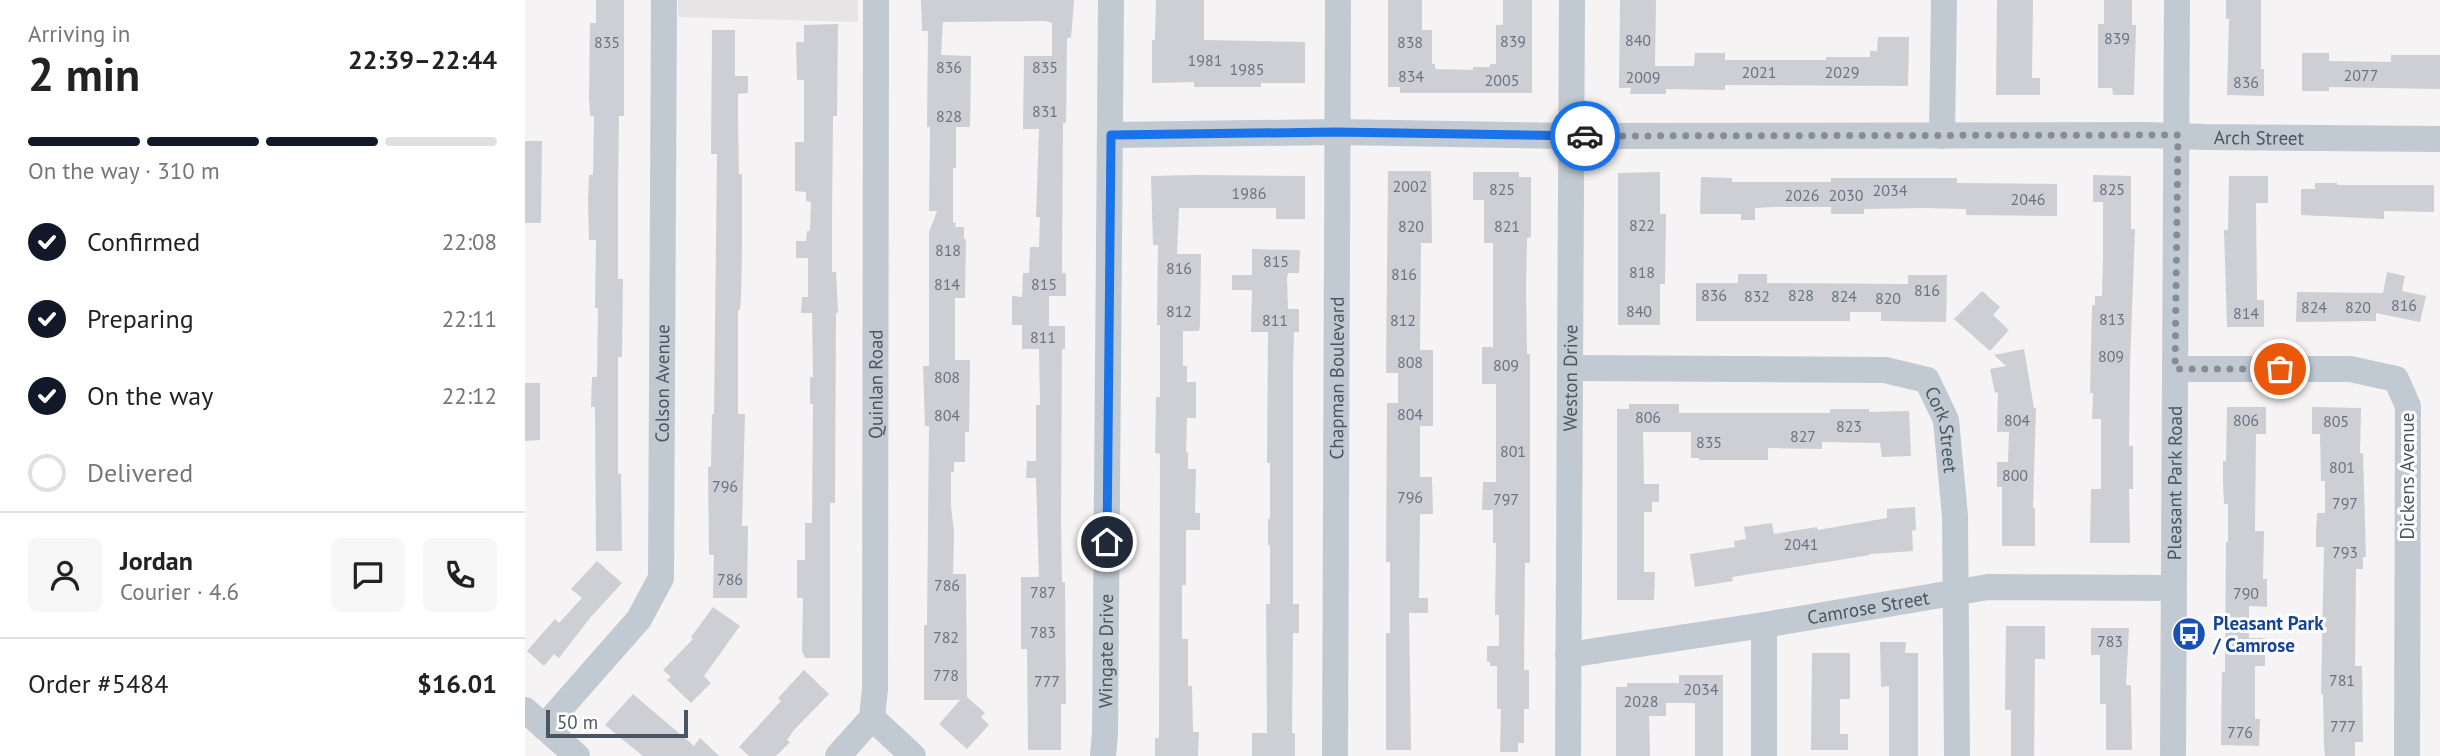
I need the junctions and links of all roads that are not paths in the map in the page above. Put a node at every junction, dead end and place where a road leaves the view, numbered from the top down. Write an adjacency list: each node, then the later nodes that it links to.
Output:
1 (664, 0): 20 (street, Colson Avenue)
2 (876, 0): 21 (street, Quinlan Road)
3 (1111, 0): 9 (street, Wingate Drive)
4 (1338, 0): 8 (street, Chapman Boulevard)
5 (1572, 0): 11 (street, Weston Drive)
6 (1944, 0): 12 (street)
7 (2177, 0): 10 (street, Pleasant Park Road)
8 (1336, 132): 9 (street, Arch Street); 11 (street, Arch Street); 26 (street, Chapman Boulevard)
9 (1111, 135): 25 (street, Wingate Drive)
10 (2178, 135): 12 (street, Arch Street); 13 (street, Arch Street); 15 (street, Pleasant Park Road)
11 (1572, 136): 12 (street, Arch Street); 14 (street, Weston Drive)
12 (1942, 136)
13 (2440, 139)
14 (1570, 368): 17 (street, Cork Street); 19 (street, Weston Drive)
15 (2175, 369): 16 (street, Pleasant Park Road); 31 (street, Dickens Avenue)
16 (2173, 588): 17 (street, Camrose Street); 30 (street, Pleasant Park Road)
17 (1957, 591): 18 (street, Camrose Street); 29 (street, Cork Street)
18 (1764, 625): 19 (street, Camrose Street); 28 (street)
19 (1568, 654): 27 (street, Weston Drive)
20 (535, 718): 22 (street)
21 (872, 718): 23 (street); 24 (street)
22 (576, 756)
23 (838, 756)
24 (913, 756)
25 (1103, 756)
26 (1335, 756)
27 (1568, 756)
28 (1764, 756)
29 (1958, 756)
30 (2173, 756)
31 (2407, 756)

